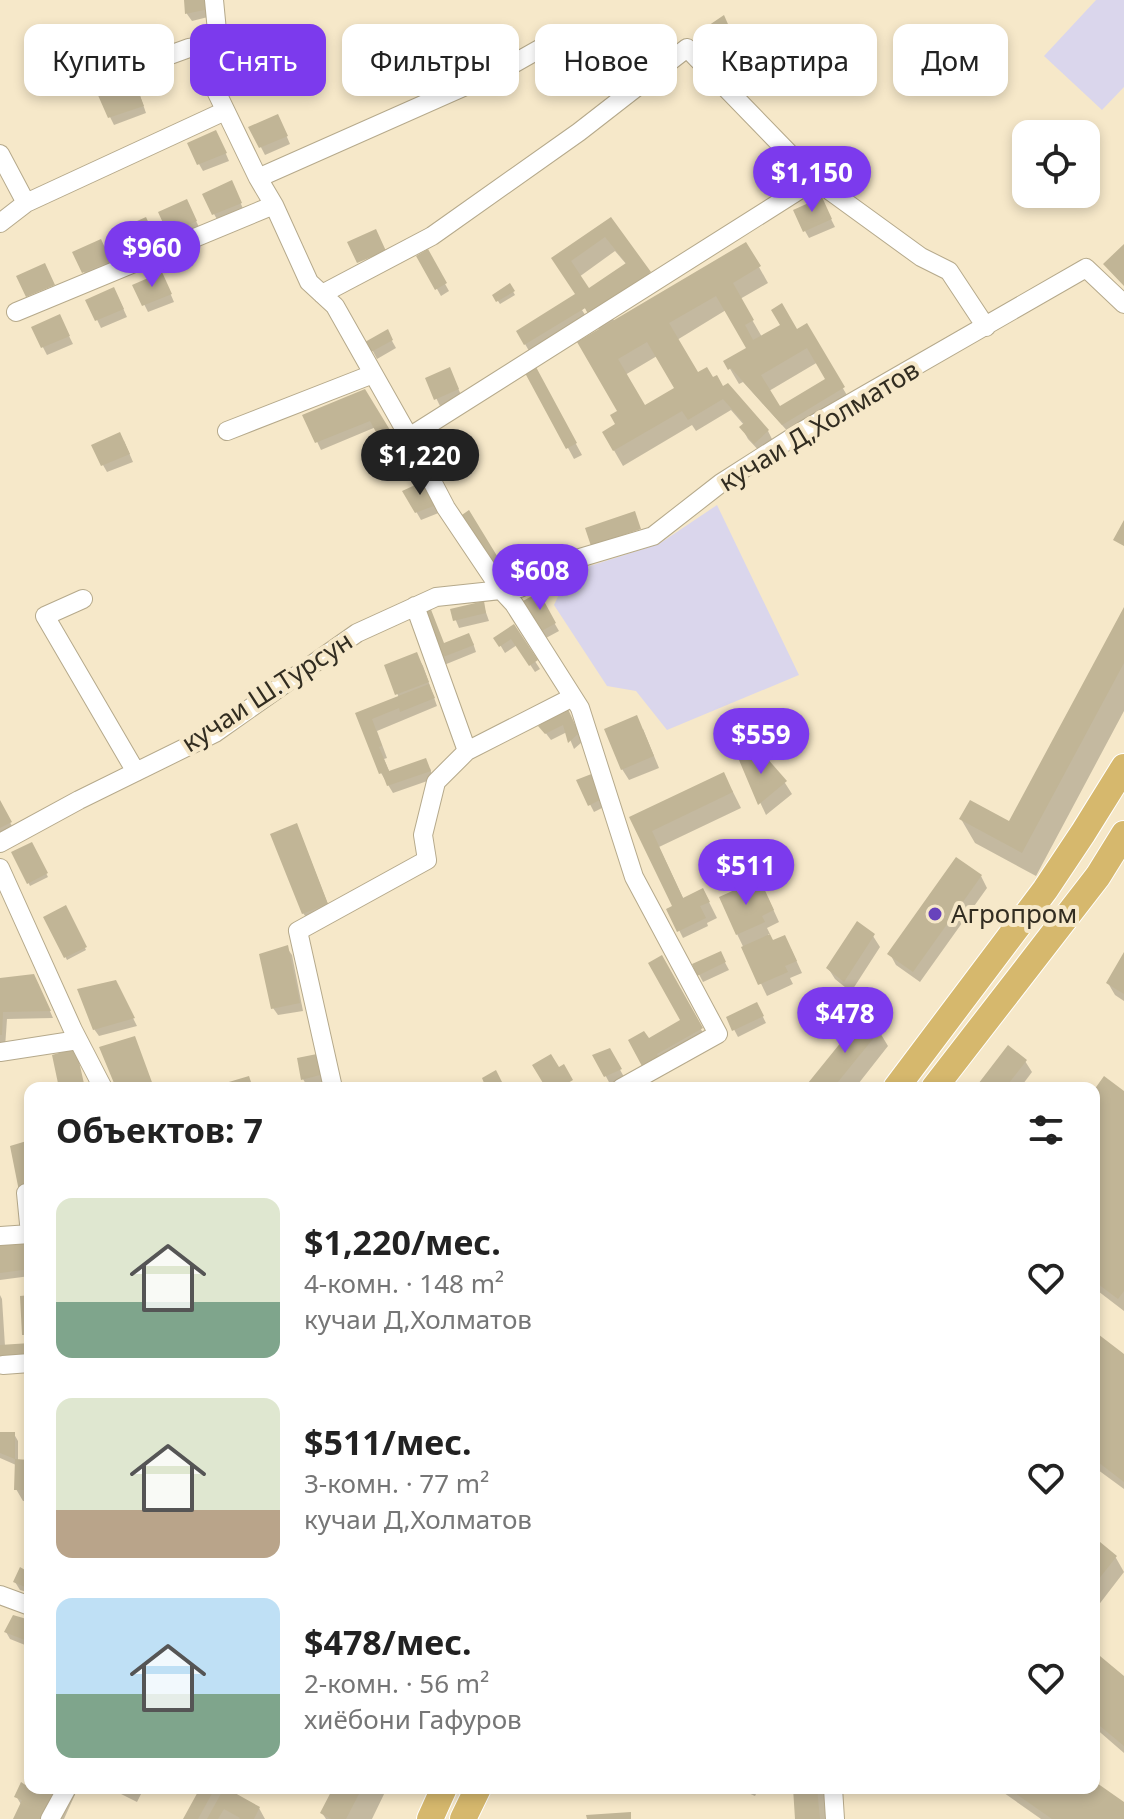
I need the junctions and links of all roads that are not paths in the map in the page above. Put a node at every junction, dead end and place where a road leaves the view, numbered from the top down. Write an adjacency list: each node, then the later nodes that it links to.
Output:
1 (214, 0): 2 (street)
2 (216, 24)
3 (535, 52): 7 (street)
4 (218, 96): 5 (street)
5 (225, 111): 7 (street); 9 (street)
6 (0, 154): 9 (street)
7 (258, 178): 10 (street)
8 (815, 180): 12 (street); 15 (street); 18 (street)
9 (26, 203): 11 (street)
10 (274, 205): 12 (street); 14 (street)
11 (0, 223)
12 (322, 294): 16 (street)
13 (1124, 304): 15 (street, кучаи Д,Холматов)
14 (16, 312)
15 (986, 327): 19 (street, кучаи Д,Холматов)
16 (373, 374): 17 (street); 18 (street)
17 (227, 431)
18 (409, 437): 19 (street)
19 (501, 590): 21 (street, кучаи Ш.Турсун); 22 (street)
20 (83, 599): 25 (street)
21 (415, 606): 23 (street); 25 (street, кучаи Ш.Турсун)
22 (573, 697): 23 (street); 33 (street)
23 (467, 751): 32 (street)
24 (1124, 767): 34 (highway)
25 (136, 772): 27 (street, кучаи Ш.Турсун)
26 (1124, 834): 35 (highway)
27 (0, 843)
28 (0, 868): 29 (street)
29 (78, 1040): 30 (street); 31 (street)
30 (0, 1052)
31 (100, 1082)
32 (332, 1082)
33 (632, 1082)
34 (901, 1082)
35 (939, 1082)
36 (24, 1234): 37 (street)
37 (0, 1236)
38 (24, 1363): 39 (street)
39 (3, 1365)
40 (0, 1595): 41 (street)
41 (24, 1604)
42 (64, 1794): 46 (street)
43 (441, 1794): 47 (highway)
44 (475, 1794): 48 (highway)
45 (833, 1794): 49 (street)
46 (50, 1819)
47 (430, 1819)
48 (463, 1819)
49 (835, 1819)

